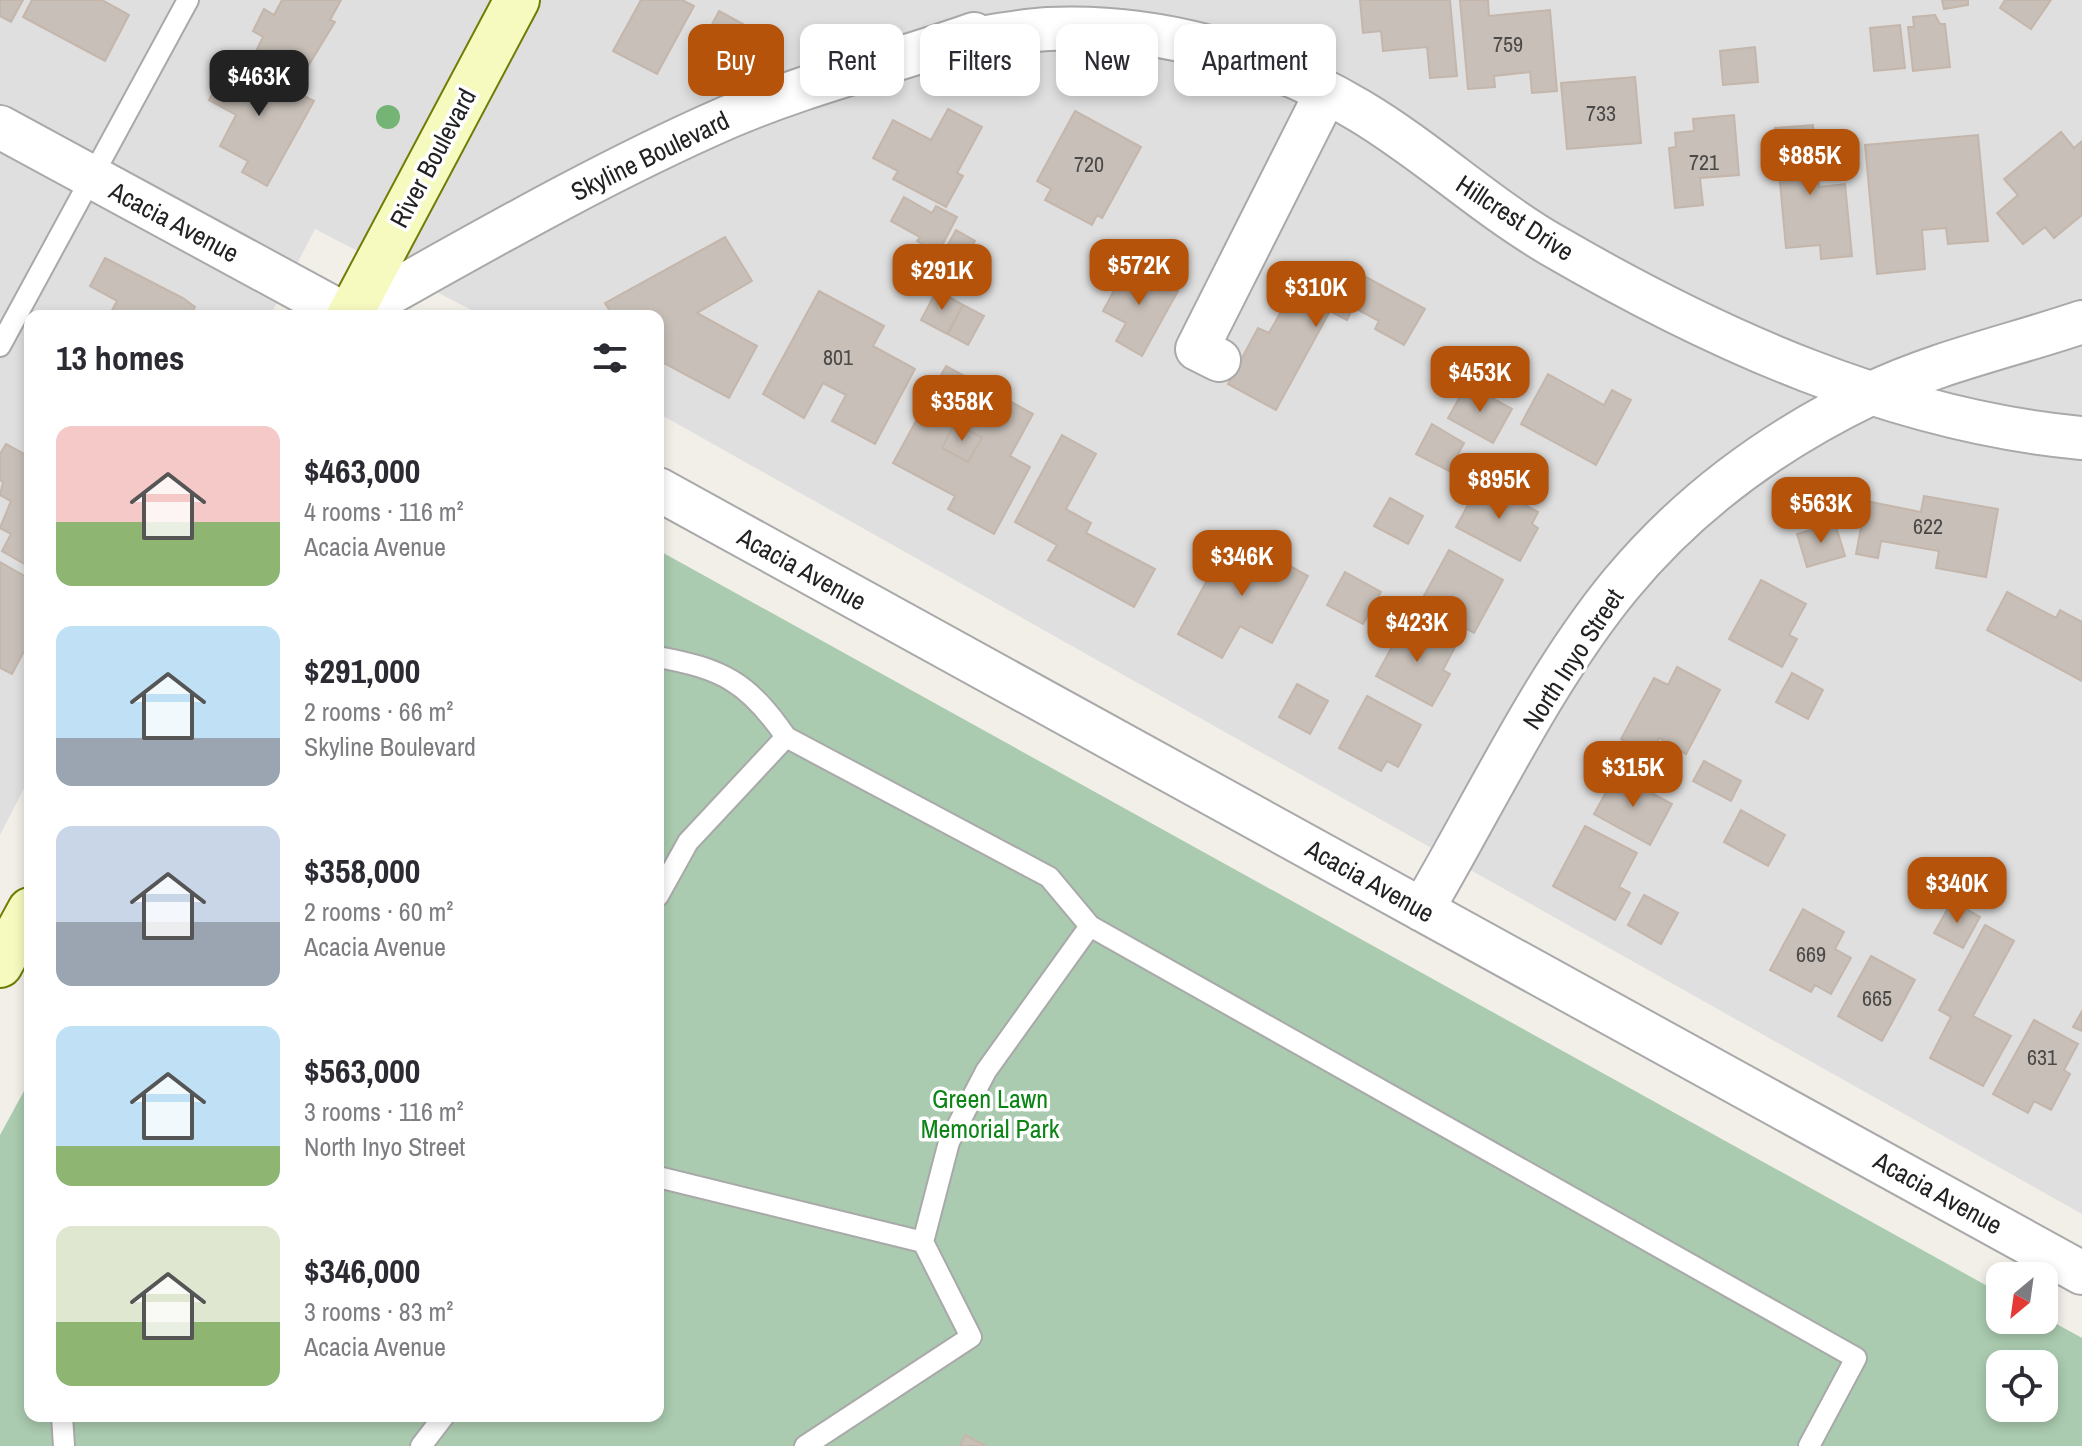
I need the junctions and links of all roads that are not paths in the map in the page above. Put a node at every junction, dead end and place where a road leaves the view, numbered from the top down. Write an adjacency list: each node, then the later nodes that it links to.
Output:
1 (188, 0): 11 (lane)
2 (517, 0): 13 (main road, River Boulevard)
3 (1057, 0): 4 (street, Skyline Boulevard)
4 (997, 24)
5 (1040, 30): 6 (street, Hillcrest Drive)
6 (1174, 39)
7 (920, 52): 14 (street, Skyline Boulevard)
8 (1324, 96): 17 (street)
9 (1332, 96): 18 (street, Hillcrest Drive)
10 (0, 127): 11 (street, Acacia Avenue)
11 (92, 178): 12 (street, Acacia Avenue); 16 (lane)
12 (338, 310)
13 (352, 310)
14 (360, 310)
15 (2082, 322): 18 (street, North Inyo Street)
16 (0, 346)
17 (1219, 360)
18 (1872, 393): 19 (street, Hillcrest Drive); 24 (street, North Inyo Street)
19 (2082, 438)
20 (664, 492): 24 (street, Acacia Avenue)
21 (664, 658): 22 (lane)
22 (786, 737): 23 (lane); 26 (lane)
23 (664, 885)
24 (1422, 910): 30 (street, Acacia Avenue)
25 (24, 921): 27 (main road)
26 (1090, 926): 29 (lane); 36 (lane)
27 (0, 965)
28 (664, 1178): 29 (lane)
29 (923, 1242): 35 (lane)
30 (2082, 1273)
31 (62, 1422): 33 (lane)
32 (439, 1422): 34 (lane)
33 (64, 1446)
34 (421, 1446)
35 (805, 1446)
36 (1809, 1446)

